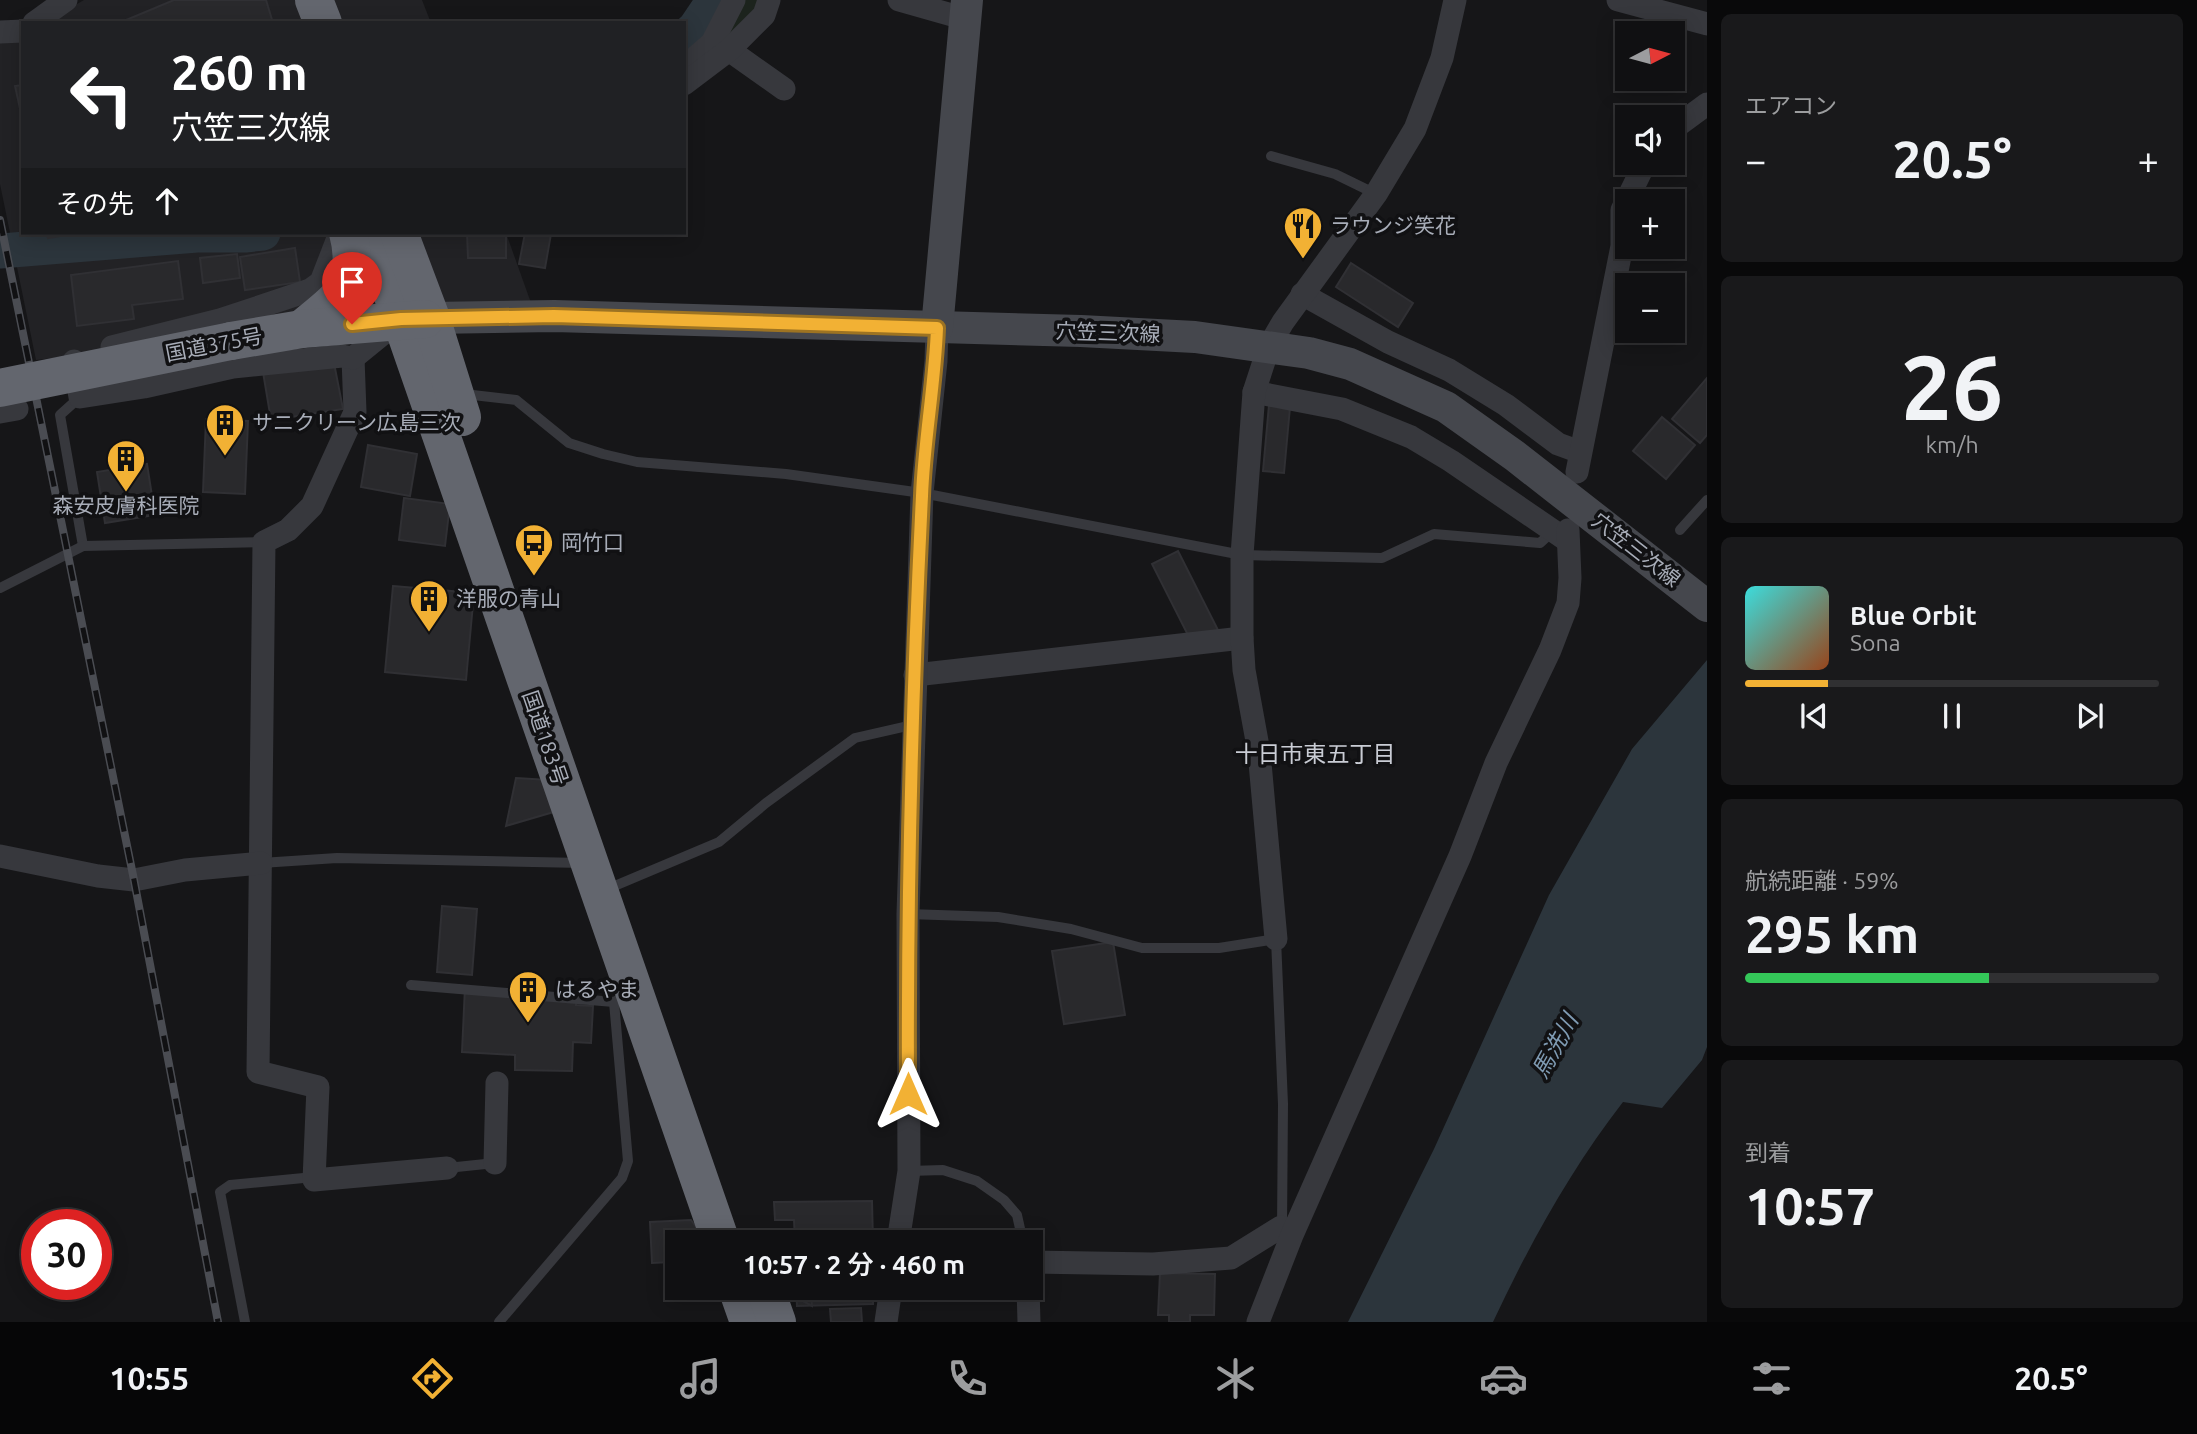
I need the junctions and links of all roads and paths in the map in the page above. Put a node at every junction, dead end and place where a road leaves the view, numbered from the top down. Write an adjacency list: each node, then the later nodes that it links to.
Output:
1 (66, 0): 11 (street)
2 (290, 0): 12 (highway)
3 (314, 0): 13 (highway)
4 (734, 0): 17 (street)
5 (769, 0): 16 (street)
6 (898, 0): 9 (street)
7 (1455, 0): 24 (street)
8 (1618, 0): 10 (street)
9 (966, 10): 31 (main road)
10 (1703, 15)
11 (37, 21)
12 (298, 21)
13 (322, 21)
14 (21, 31): 15 (street)
15 (0, 32)
16 (729, 50): 18 (street); 19 (street)
17 (686, 65)
18 (686, 82)
19 (784, 89)
20 (1707, 104): 21 (street)
21 (1685, 120)
22 (1270, 156): 24 (lane)
23 (1639, 175): 29 (street)
24 (1376, 194): 29 (street)
25 (339, 235): 38 (street)
26 (349, 235): 32 (highway)
27 (372, 235): 30 (highway, 国道183号)
28 (400, 235): 30 (highway, 国道183号)
29 (1302, 294): 33 (street)
30 (416, 319): 31 (main road, 穴笠三次線); 32 (highway, 国道375号); 34 (street); 37 (highway, 国道183号); 53 (highway, 国道183号)
31 (937, 328): 33 (main road, 穴笠三次線); 39 (street)
32 (302, 329): 35 (highway, 国道375号, bridge)
33 (1269, 346): 36 (street); 47 (main road, 穴笠三次線)
34 (352, 358): 38 (street); 43 (street)
35 (5, 390)
36 (1254, 392): 42 (street); 45 (street)
37 (454, 393): 39 (lane); 53 (highway, 国道183号)
38 (80, 397): 44 (lane)
39 (922, 493): 45 (lane); 49 (street)
40 (1707, 500): 41 (lane)
41 (1680, 530)
42 (1563, 534): 45 (lane); 67 (street)
43 (264, 542): 44 (lane); 52 (street)
44 (83, 546): 46 (lane)
45 (1242, 555): 48 (street)
46 (0, 588)
47 (1707, 606)
48 (1242, 638): 49 (street); 55 (street)
49 (915, 675): 50 (street)
50 (912, 725): 53 (lane); 54 (street)
51 (0, 856): 52 (street)
52 (261, 863): 53 (lane); 62 (street)
53 (603, 880): 57 (highway, 国道183号); 64 (highway, 国道183号)
54 (908, 914): 55 (lane); 61 (street)
55 (1276, 939): 67 (lane)
56 (411, 985): 57 (lane)
57 (623, 997): 63 (highway, 国道183号); 74 (lane)
58 (497, 1083): 59 (street)
59 (495, 1163): 60 (lane)
60 (447, 1168): 62 (street)
61 (909, 1171): 65 (street); 66 (lane)
62 (314, 1177): 73 (lane)
63 (716, 1230)
64 (744, 1230)
65 (900, 1230)
66 (1020, 1230)
67 (1287, 1231): 68 (street); 79 (street)
68 (1043, 1262)
69 (741, 1300): 75 (highway)
70 (770, 1300): 76 (highway)
71 (890, 1300): 77 (street)
72 (1028, 1300): 78 (street)
73 (245, 1322)
74 (499, 1322)
75 (749, 1322)
76 (778, 1322)
77 (887, 1322)
78 (1029, 1322)
79 (1258, 1322)

